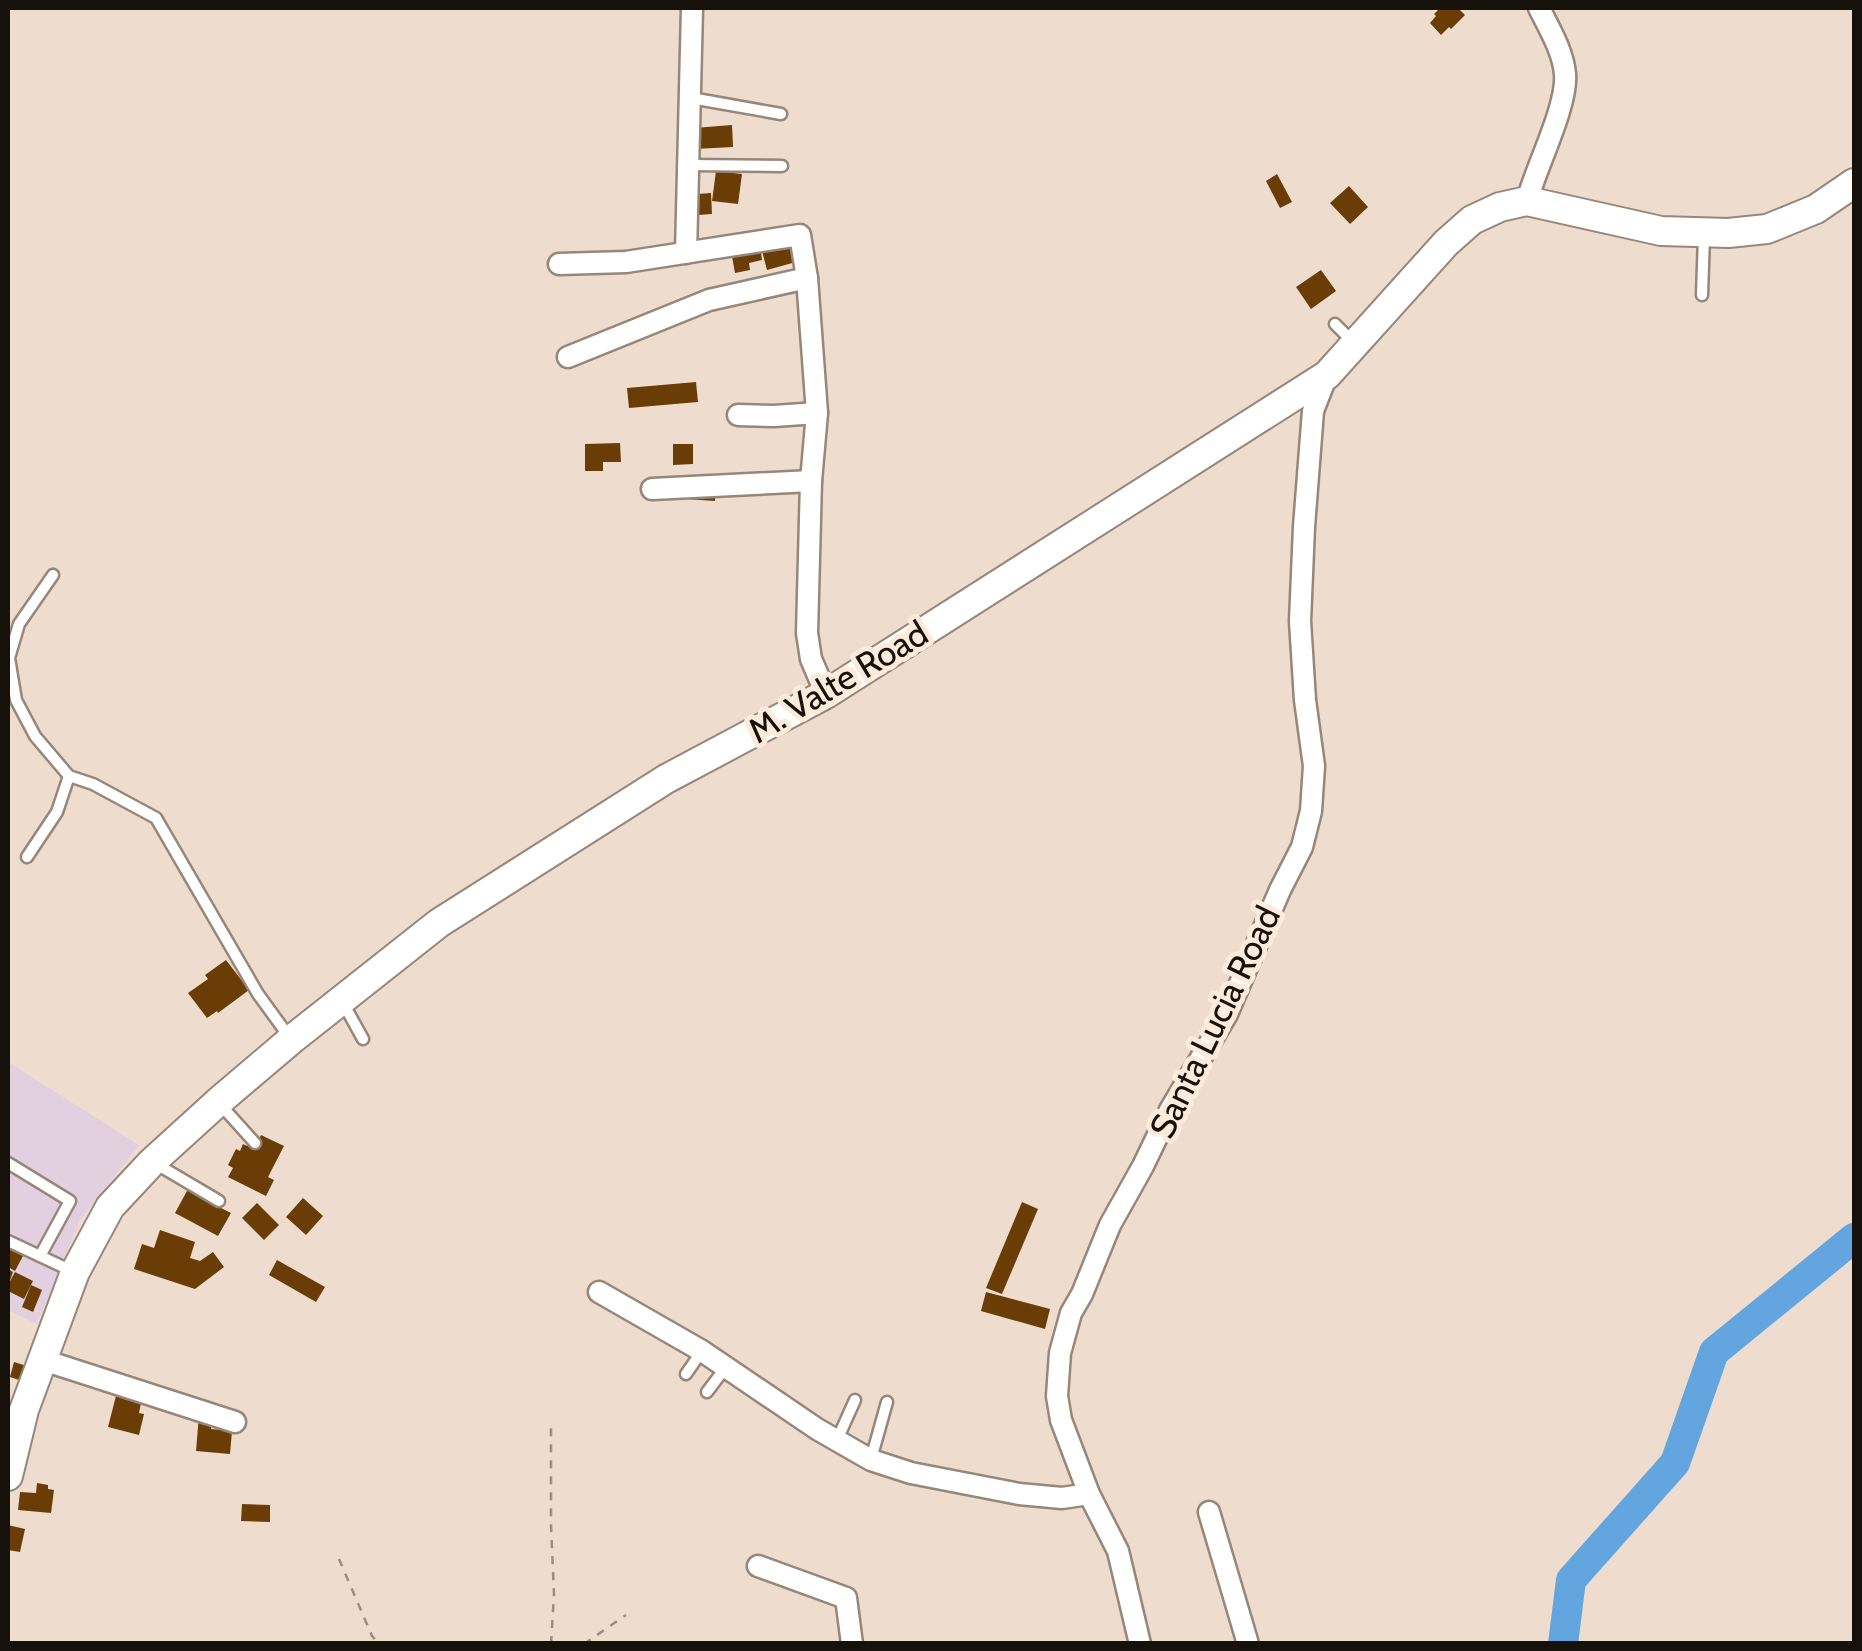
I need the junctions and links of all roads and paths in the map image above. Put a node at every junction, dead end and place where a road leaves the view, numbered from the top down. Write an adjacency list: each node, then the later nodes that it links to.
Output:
1 (692, 8): 3 (street)
2 (1539, 8): 8 (street)
3 (690, 98): 4 (lane); 5 (street)
4 (780, 114)
5 (688, 165): 6 (lane); 10 (street)
6 (782, 166)
7 (1854, 184): 9 (main road, M. Valte Road)
8 (1527, 202): 9 (main road, M. Valte Road); 15 (main road, M. Valte Road)
9 (1704, 232): 13 (lane)
10 (686, 253): 11 (street); 12 (street)
11 (559, 264)
12 (807, 278): 14 (street); 16 (street)
13 (1702, 295)
14 (568, 357)
15 (1327, 375): 21 (main road, M. Valte Road); 49 (street, Santa Lucia Road)
16 (817, 413): 17 (street); 18 (street)
17 (738, 415)
18 (811, 481): 19 (street); 21 (street)
19 (652, 488)
20 (52, 575): 22 (lane)
21 (826, 694): 24 (main road, M. Valte Road)
22 (69, 776): 23 (lane); 26 (lane)
23 (27, 857)
24 (342, 1000): 25 (lane); 26 (main road, M. Valte Road)
25 (362, 1039)
26 (291, 1040): 27 (main road, M. Valte Road)
27 (218, 1102): 28 (lane); 29 (main road, M. Valte Road)
28 (255, 1144)
29 (152, 1162): 31 (lane); 34 (main road, M. Valte Road)
30 (8, 1163): 33 (lane)
31 (219, 1201)
32 (8, 1241): 33 (lane)
33 (40, 1256): 34 (lane)
34 (75, 1272): 37 (main road, M. Valte Road)
35 (598, 1292): 36 (street)
36 (702, 1351): 38 (street); 39 (lane)
37 (43, 1360): 43 (main road, M. Valte Road); 44 (street)
38 (726, 1367): 40 (lane); 46 (street)
39 (686, 1374)
40 (707, 1392)
41 (856, 1400): 46 (lane)
42 (887, 1402): 47 (lane)
43 (16, 1406): 48 (main road, M. Valte Road)
44 (235, 1422)
45 (551, 1428): 56 (path)
46 (837, 1440): 47 (street)
47 (871, 1460): 49 (street)
48 (8, 1476)
49 (1089, 1494): 59 (street, Santa Lucia Road)
50 (1209, 1512): 54 (street)
51 (339, 1559): 55 (path)
52 (758, 1566): 58 (street)
53 (626, 1615): 57 (path)
54 (1246, 1643)
55 (379, 1644)
56 (550, 1644)
57 (584, 1644)
58 (852, 1644)
59 (1140, 1644)

